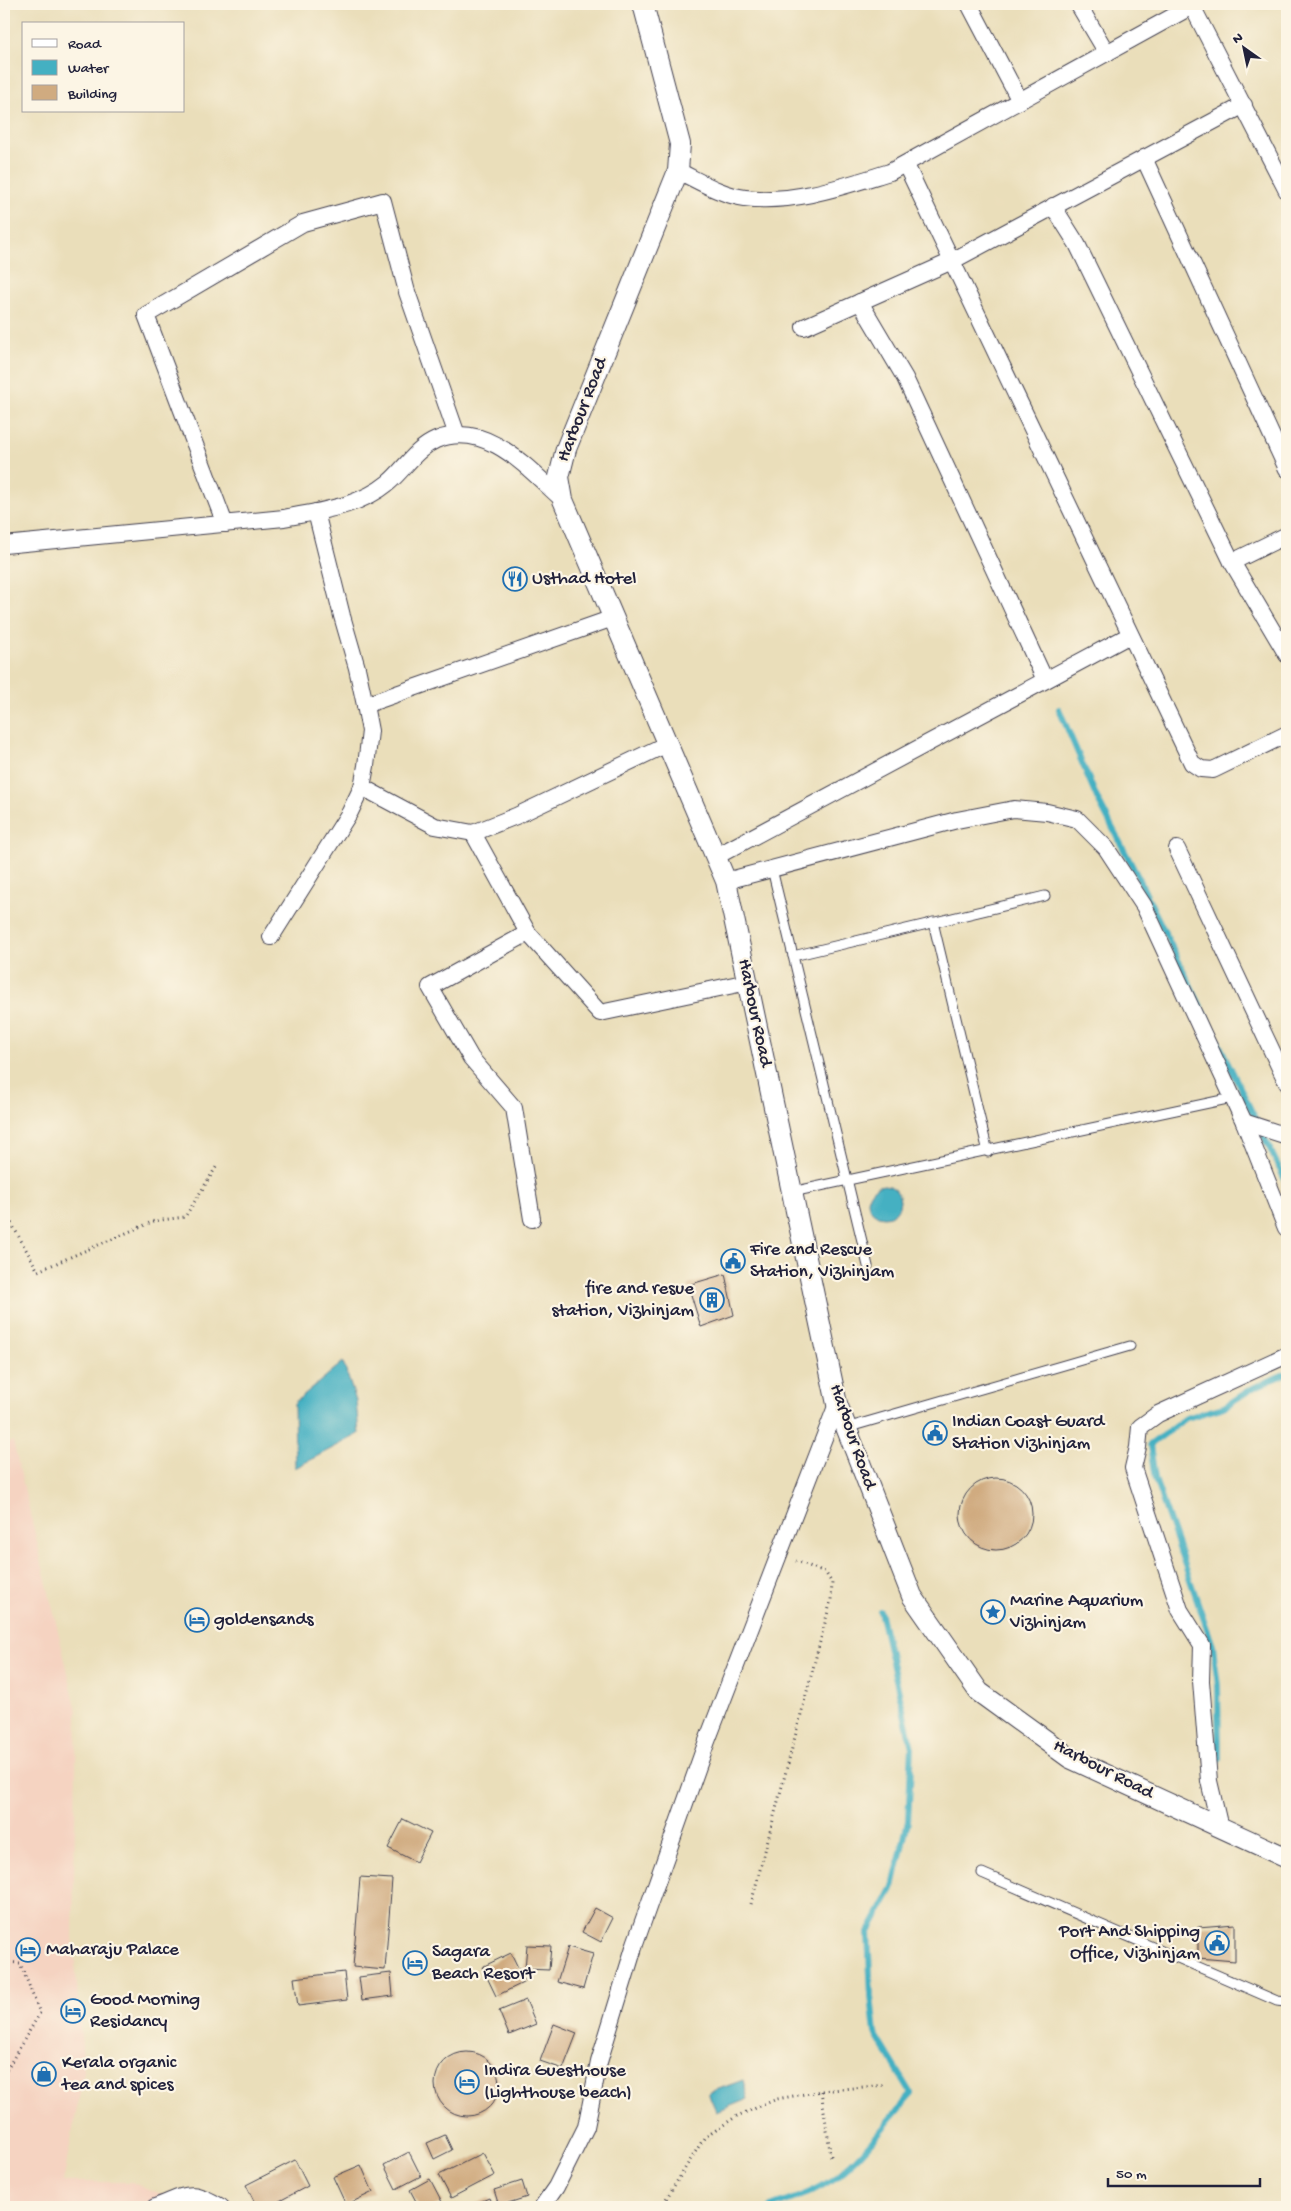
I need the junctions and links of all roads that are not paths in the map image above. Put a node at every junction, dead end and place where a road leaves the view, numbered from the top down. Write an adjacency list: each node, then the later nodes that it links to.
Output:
1 (643, 4): 11 (street, Harbour Road)
2 (969, 4): 6 (street)
3 (1078, 4): 5 (street)
4 (1192, 5): 5 (street); 7 (street)
5 (1107, 53): 6 (street)
6 (1020, 102): 10 (street)
7 (1244, 105): 8 (street); 9 (street)
8 (1144, 158): 13 (street); 18 (street)
9 (1281, 162): 12 (street)
10 (906, 165): 11 (street); 14 (street)
11 (678, 171): 19 (street, Harbour Road)
12 (1287, 191)
13 (1054, 206): 14 (street); 24 (street)
14 (952, 261): 15 (street); 26 (street)
15 (860, 302): 16 (street); 28 (street)
16 (804, 327)
17 (457, 435): 19 (street); 20 (street); 21 (street)
18 (1287, 469)
19 (562, 500): 25 (street, Harbour Road)
20 (316, 512): 21 (street); 29 (street)
21 (225, 524): 23 (street)
22 (1287, 535): 24 (street)
23 (4, 545)
24 (1232, 562): 27 (street)
25 (613, 618): 29 (street); 31 (street, Harbour Road)
26 (1130, 635): 28 (street); 30 (street)
27 (1287, 656)
28 (1044, 680): 35 (street)
29 (365, 705): 32 (street)
30 (1287, 734)
31 (667, 744): 33 (street); 35 (street, Harbour Road)
32 (362, 787): 33 (street); 41 (street)
33 (473, 832): 40 (street)
34 (1177, 849): 44 (street)
35 (715, 857): 37 (street, Harbour Road)
36 (772, 869): 37 (street); 42 (lane); 45 (street)
37 (726, 881): 43 (street, Harbour Road)
38 (1045, 896): 39 (lane)
39 (933, 922): 42 (lane); 48 (lane)
40 (528, 933): 43 (street); 51 (street)
41 (271, 937)
42 (793, 956): 49 (lane)
43 (748, 982): 50 (street, Harbour Road)
44 (1287, 1083)
45 (1232, 1098): 46 (street); 48 (lane)
46 (1244, 1122): 47 (street); 52 (street)
47 (1287, 1136)
48 (988, 1152): 49 (lane)
49 (846, 1180): 50 (lane); 53 (lane)
50 (792, 1192): 56 (street, Harbour Road)
51 (532, 1219)
52 (1286, 1228)
53 (868, 1266)
54 (1130, 1346): 57 (lane)
55 (1287, 1355): 58 (street)
56 (837, 1404): 57 (street, Harbour Road); 64 (street)
57 (846, 1428): 58 (street, Harbour Road)
58 (1220, 1828): 59 (street, Harbour Road)
59 (1287, 1858)
60 (982, 1872): 61 (lane)
61 (1287, 2002)
62 (155, 2207): 63 (street)
63 (221, 2207)
64 (542, 2207)

